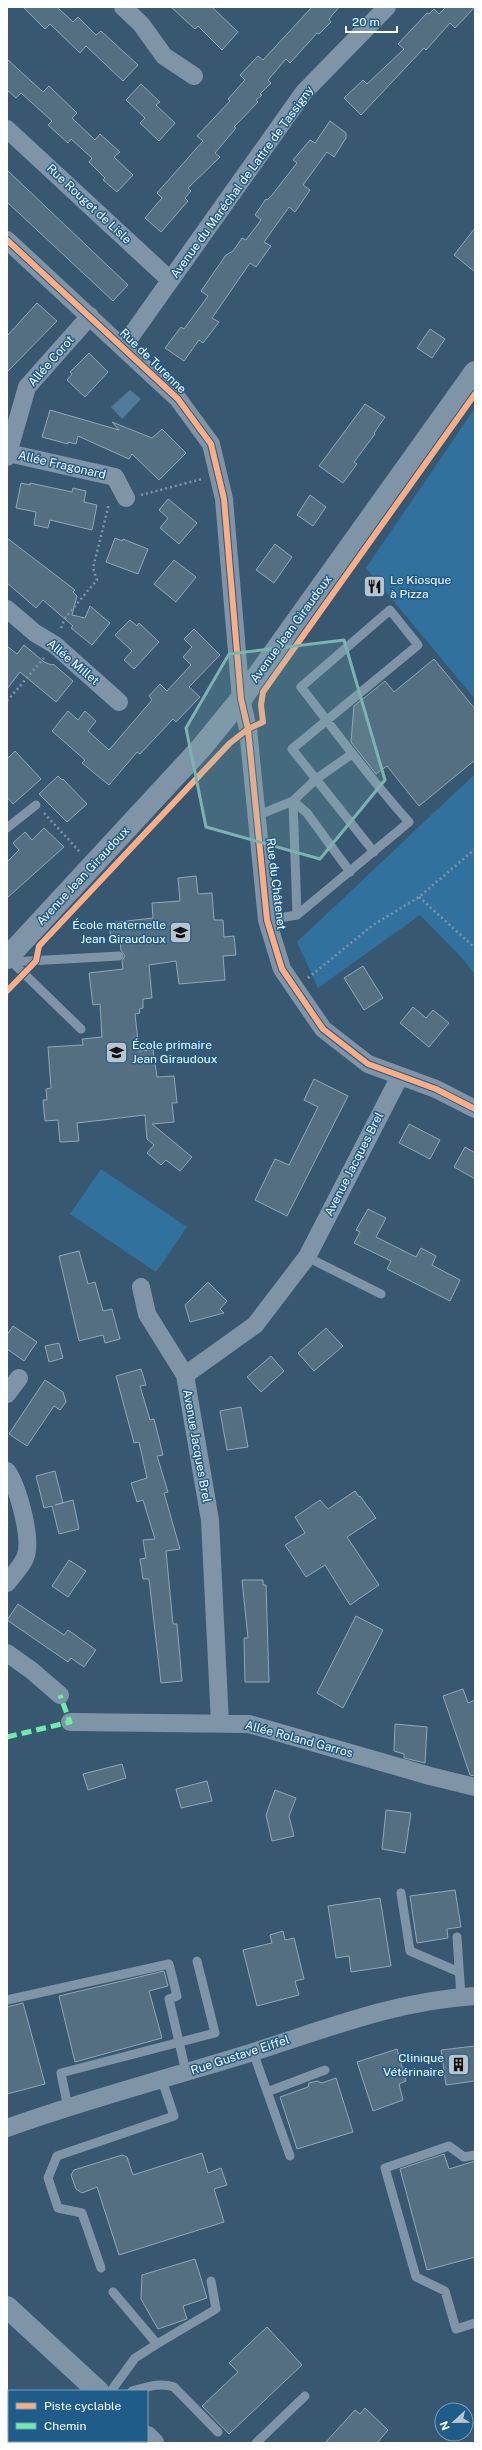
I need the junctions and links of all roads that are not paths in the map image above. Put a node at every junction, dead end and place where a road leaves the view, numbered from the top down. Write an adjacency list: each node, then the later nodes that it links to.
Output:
1 (123, 7): 3 (street)
2 (387, 7): 6 (street, Avenue du Maréchal de Lattre de Tassigny)
3 (194, 76)
4 (7, 128): 6 (street, Rue Rouget de Lisle)
5 (7, 240): 7 (street, Rue de Turenne)
6 (170, 280): 8 (street, Avenue du Maréchal de Lattre de Tassigny)
7 (90, 316): 8 (street, Rue de Turenne); 10 (street, Allée Corot)
8 (123, 347): 13 (street, Rue de Turenne)
9 (475, 372): 13 (street, Avenue Jean Giraudoux)
10 (8, 455): 11 (street, Allée Fragonard)
11 (126, 498)
12 (7, 609): 14 (street, Allée Millet)
13 (241, 699): 20 (street, Rue du Châtenet); 27 (street, Avenue Jean Giraudoux)
14 (120, 702)
15 (326, 720): 15 (lane); 16 (lane); 17 (lane)
16 (352, 754): 17 (lane); 22 (lane)
17 (316, 779): 18 (lane); 22 (lane)
18 (293, 801): 20 (lane); 23 (lane); 24 (lane)
19 (36, 805): 21 (lane)
20 (256, 816): 25 (street, Rue du Châtenet)
21 (7, 828)
22 (374, 852): 23 (lane)
23 (350, 872): 24 (lane)
24 (297, 915): 25 (lane)
25 (267, 920): 29 (street, Rue du Châtenet)
26 (119, 956): 27 (lane)
27 (8, 959): 28 (lane)
28 (81, 1029)
29 (400, 1076): 30 (street, Rue du Châtenet); 31 (street, Avenue Jacques Brel)
30 (475, 1109)
31 (307, 1257): 33 (lane); 34 (street, Avenue Jacques Brel)
32 (141, 1287): 34 (street)
33 (381, 1294)
34 (185, 1375): 42 (street, Avenue Jacques Brel)
35 (19, 1378): 36 (street)
36 (7, 1394)
37 (7, 1471): 38 (street)
38 (7, 1584)
39 (7, 1653): 40 (street)
40 (60, 1695)
41 (70, 1722): 42 (street, Allée Roland Garros)
42 (220, 1723): 43 (street, Allée Roland Garros)
43 (475, 1787)
44 (401, 1893): 47 (lane)
45 (457, 1937): 47 (lane)
46 (197, 1961): 50 (lane)
47 (459, 1972): 48 (lane)
48 (468, 1996): 51 (street, Rue Gustave Eiffel)
49 (7, 2000): 50 (lane)
50 (179, 2043): 53 (lane); 56 (lane)
51 (253, 2052): 53 (street, Rue Gustave Eiffel); 55 (lane)
52 (325, 2070): 55 (lane)
53 (186, 2072): 54 (street, Rue Gustave Eiffel)
54 (162, 2080): 56 (street, Rue Gustave Eiffel); 60 (lane)
55 (267, 2092): 59 (lane)
56 (68, 2108): 57 (street, Rue Gustave Eiffel)
57 (7, 2128)
58 (475, 2155): 64 (lane)
59 (290, 2156)
60 (101, 2268)
61 (211, 2281): 65 (lane)
62 (113, 2292): 65 (lane)
63 (7, 2307): 66 (street)
64 (475, 2323)
65 (157, 2344): 67 (lane)
66 (97, 2390)
67 (112, 2390)
68 (136, 2390): 70 (lane)
69 (305, 2396): 71 (lane)
70 (218, 2432)
71 (256, 2443)

